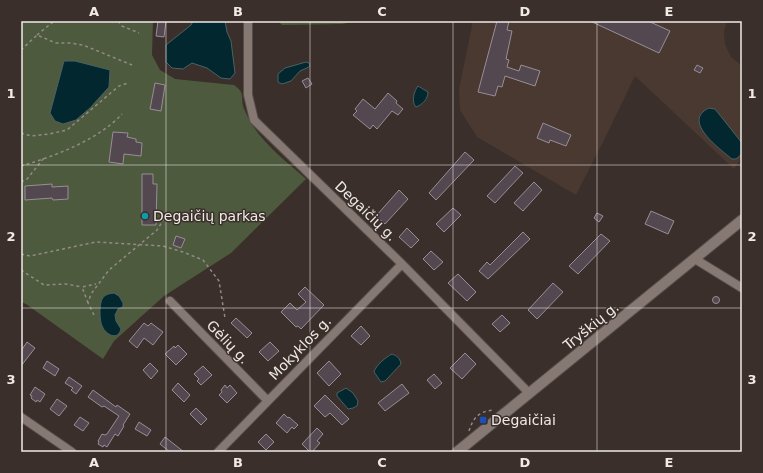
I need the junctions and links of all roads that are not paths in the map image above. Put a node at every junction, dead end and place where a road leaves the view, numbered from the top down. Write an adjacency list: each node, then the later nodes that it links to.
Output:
1 (248, 21): 4 (street, Degaičių g.)
2 (742, 220): 3 (main road, Tryškių g.)
3 (695, 259): 5 (street); 7 (main road, Tryškių g.)
4 (402, 264): 7 (street, Degaičių g.); 8 (street, Mokyklos g.)
5 (742, 288)
6 (170, 301): 8 (street, Gėlių g.)
7 (529, 393): 13 (main road, Tryškių g.)
8 (267, 400): 12 (street, Mokyklos g.)
9 (21, 417): 10 (street)
10 (60, 449): 11 (street)
11 (72, 452)
12 (218, 452)
13 (457, 452)

